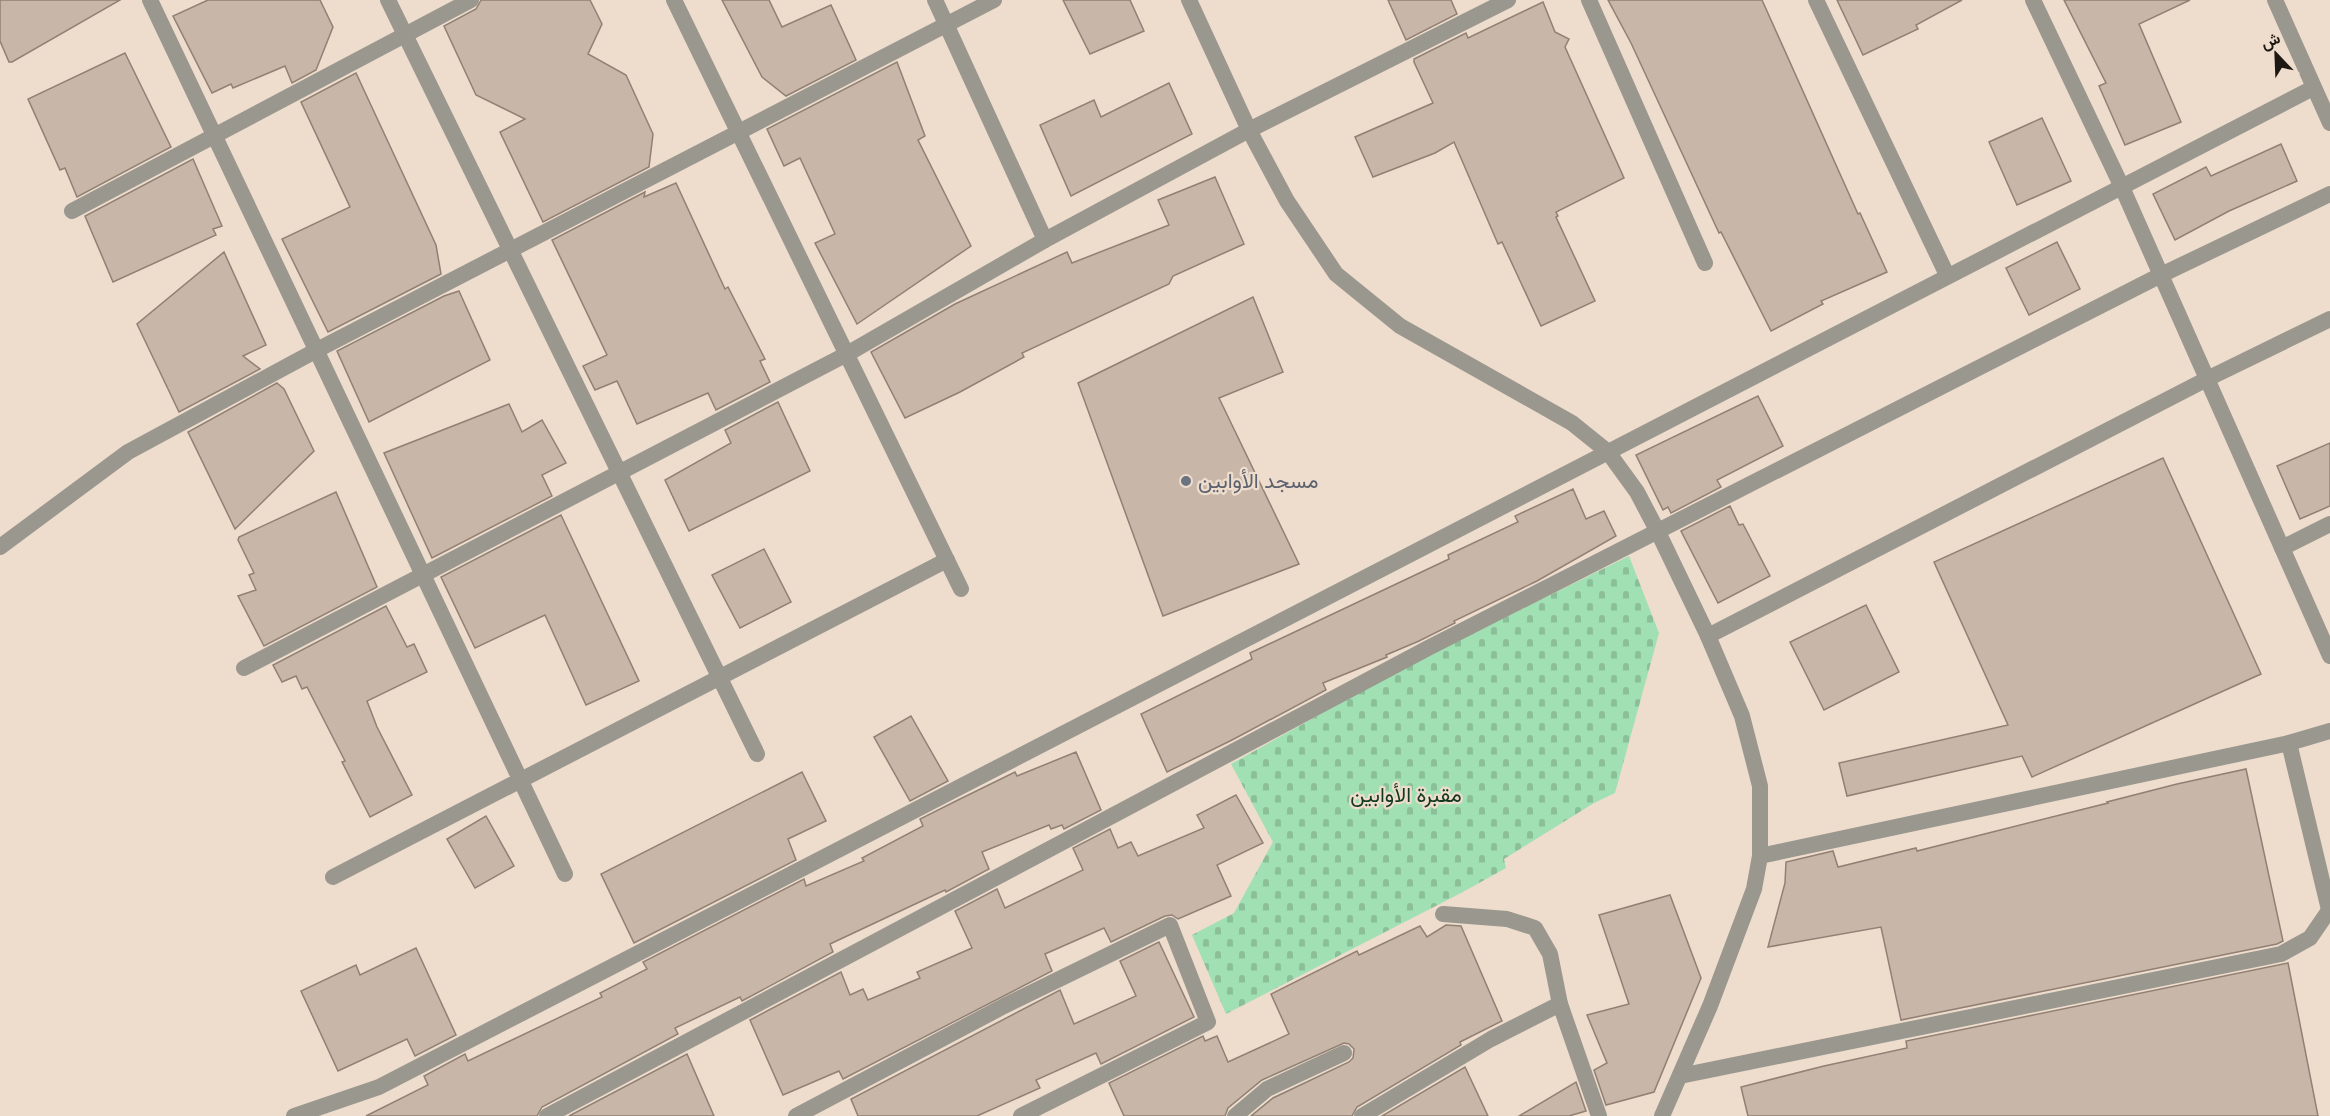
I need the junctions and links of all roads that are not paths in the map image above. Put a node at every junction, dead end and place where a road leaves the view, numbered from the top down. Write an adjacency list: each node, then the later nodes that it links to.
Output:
1 (150, 0): 19 (street)
2 (388, 0): 14 (street)
3 (471, 0): 14 (street)
4 (674, 0): 18 (street)
5 (935, 0): 13 (street)
6 (994, 0): 13 (street)
7 (1189, 0): 17 (street)
8 (1508, 0): 17 (street)
9 (1589, 0): 25 (street)
10 (1816, 0): 26 (street)
11 (2033, 0): 20 (street)
12 (2275, 0): 15 (street)
13 (947, 25): 18 (street); 23 (street)
14 (405, 35): 19 (street); 24 (street)
15 (2313, 88): 16 (street); 20 (street)
16 (2330, 123)
17 (1249, 130): 23 (street); 32 (street)
18 (740, 133): 24 (street); 30 (street)
19 (214, 136): 22 (street); 29 (street)
20 (2121, 186): 26 (street); 27 (street)
21 (2330, 194): 27 (street)
22 (72, 211)
23 (1044, 240): 30 (street)
24 (511, 251): 29 (street); 33 (street)
25 (1705, 263)
26 (1947, 275): 32 (street)
27 (2161, 275): 31 (street); 35 (street)
28 (2330, 319): 31 (street)
29 (317, 350): 36 (street); 39 (street)
30 (847, 354): 33 (street); 38 (street)
31 (2207, 379): 37 (street); 41 (street)
32 (1608, 452): 35 (street); 57 (street)
33 (620, 472): 39 (street); 44 (street)
34 (2330, 524): 37 (street)
35 (1658, 532): 41 (street); 58 (street)
36 (0, 547)
37 (2282, 548): 42 (street)
38 (947, 560): 40 (street); 44 (street)
39 (422, 574): 43 (street); 48 (street)
40 (961, 589)
41 (1708, 636): 49 (street)
42 (2330, 656)
43 (244, 668)
44 (719, 677): 47 (street); 48 (street)
45 (2330, 732): 46 (street)
46 (2289, 742): 49 (street); 52 (street)
47 (757, 754)
48 (520, 780): 50 (street); 51 (street)
49 (1760, 856): 56 (street)
50 (565, 874)
51 (333, 877)
52 (2330, 911): 56 (street)
53 (1443, 914): 54 (street)
54 (1560, 1004): 62 (street); 63 (street)
55 (1344, 1053): 61 (street)
56 (1680, 1076): 64 (street)
57 (294, 1116)
58 (547, 1116)
59 (796, 1116): 60 (street)
60 (1021, 1116)
61 (1235, 1116)
62 (1362, 1116)
63 (1599, 1116)
64 (1662, 1116)

